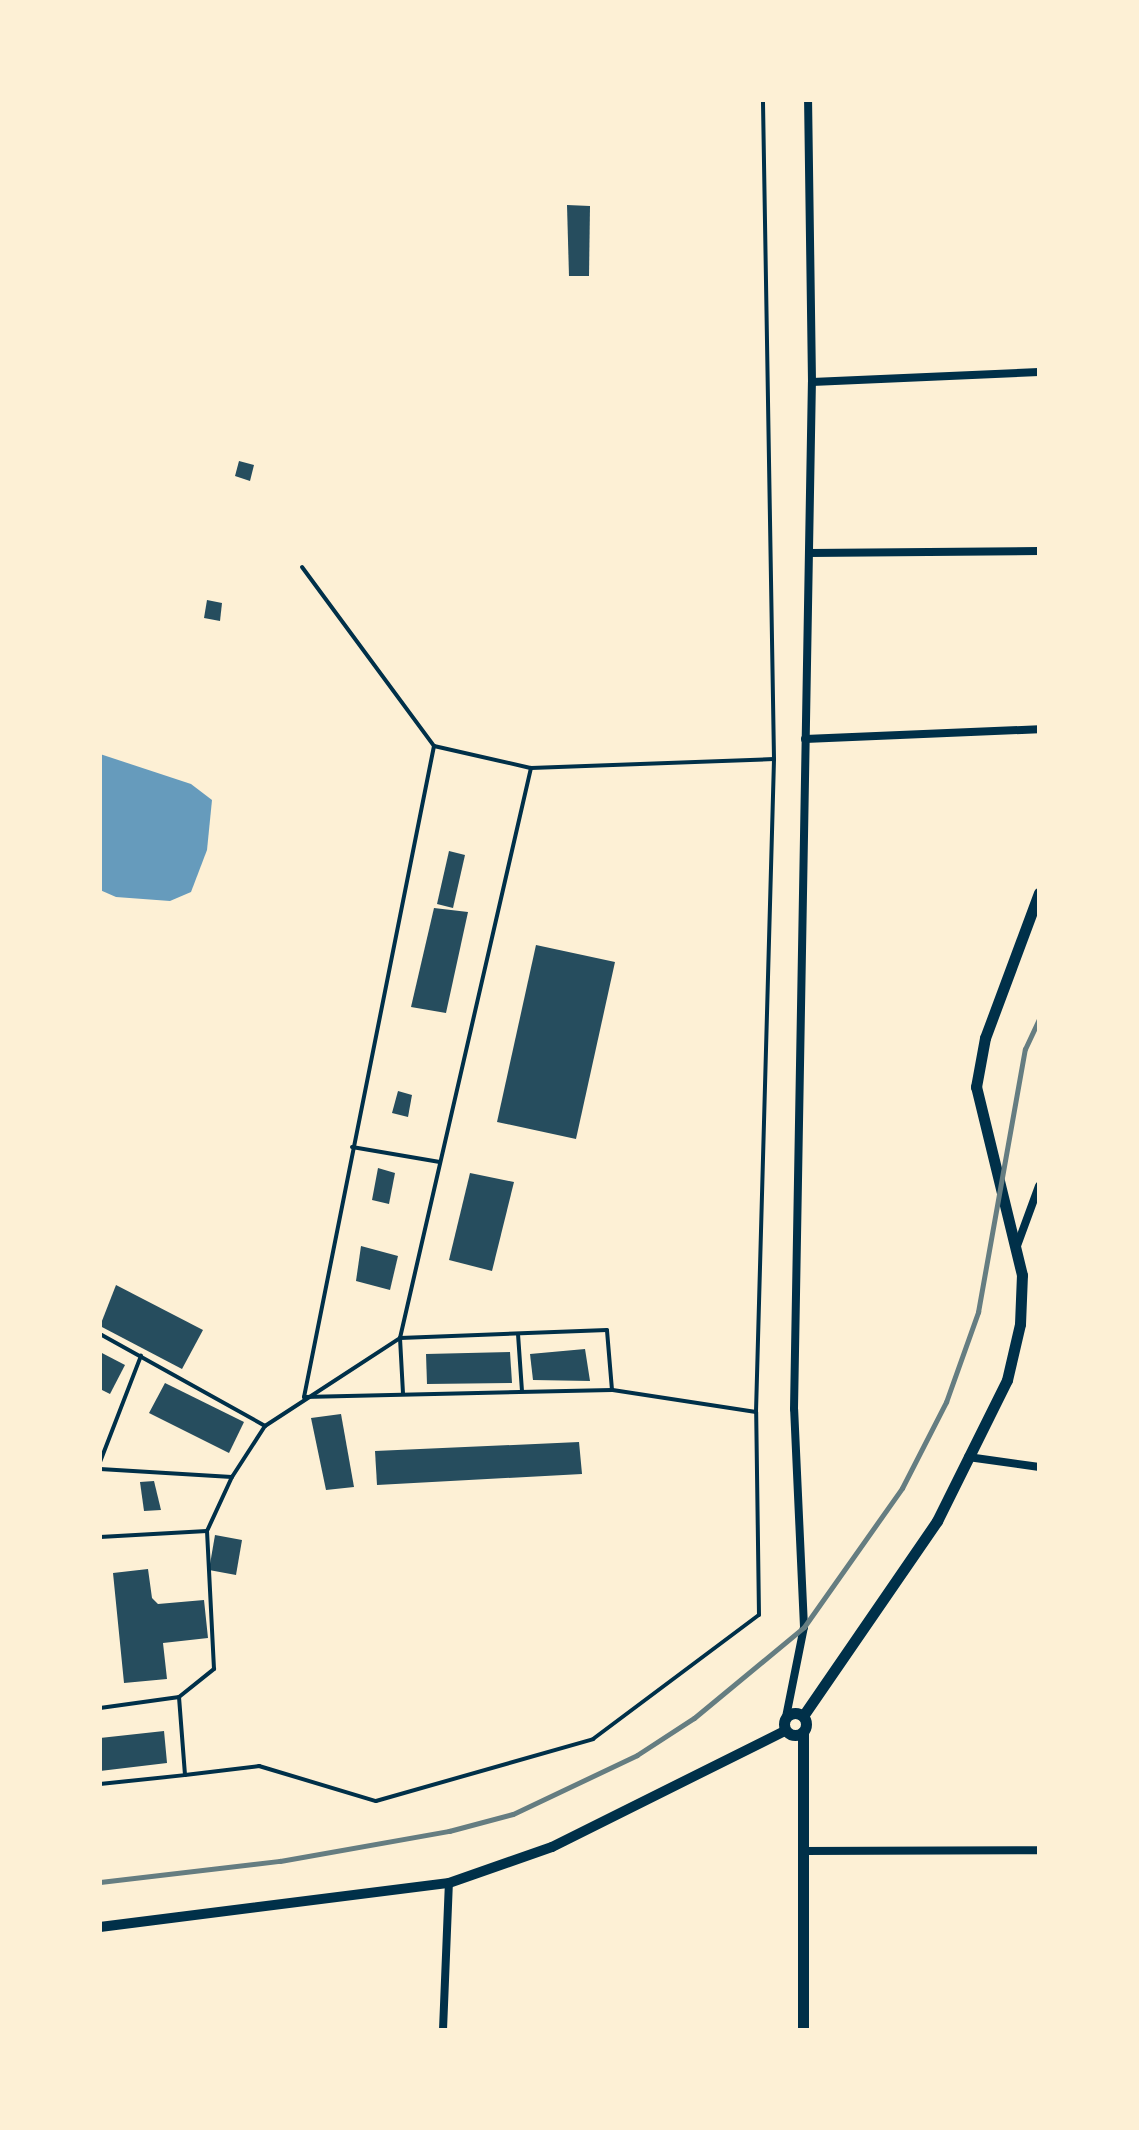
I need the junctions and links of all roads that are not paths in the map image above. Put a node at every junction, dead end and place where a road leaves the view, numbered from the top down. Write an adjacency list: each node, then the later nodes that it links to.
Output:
1 (763, 100): 11 (lane)
2 (808, 100): 4 (street)
3 (1039, 372): 4 (street)
4 (812, 382): 6 (street)
5 (1039, 551): 6 (street)
6 (809, 553): 9 (street)
7 (302, 567): 10 (lane)
8 (1039, 729): 9 (street)
9 (805, 739): 38 (street)
10 (434, 746): 12 (lane); 14 (lane)
11 (774, 759): 12 (lane); 26 (lane)
12 (531, 768): 15 (lane)
13 (1039, 893): 17 (main road)
14 (352, 1147): 15 (lane); 25 (lane)
15 (440, 1162): 20 (lane)
16 (1039, 1186): 17 (street)
17 (1017, 1246): 28 (main road)
18 (100, 1334): 21 (lane)
19 (518, 1334): 20 (lane); 22 (lane); 23 (lane)
20 (400, 1338): 24 (lane); 25 (lane)
21 (141, 1356): 27 (lane); 29 (lane)
22 (612, 1390): 23 (lane); 26 (lane)
23 (522, 1392): 24 (lane)
24 (403, 1394): 25 (lane)
25 (304, 1397): 27 (lane)
26 (756, 1412): 41 (lane)
27 (265, 1426): 32 (lane)
28 (968, 1457): 30 (street); 37 (main road)
29 (100, 1462)
30 (1039, 1467)
31 (100, 1469): 32 (lane)
32 (232, 1477): 33 (lane)
33 (207, 1531): 34 (lane); 35 (lane)
34 (100, 1537)
35 (179, 1697): 36 (lane); 41 (lane)
36 (100, 1708)
37 (803, 1716): 38 (main road); 40 (main road)
38 (786, 1717): 39 (main road)
39 (785, 1731): 40 (main road); 45 (street)
40 (803, 1732): 44 (main road)
41 (185, 1775): 42 (lane)
42 (100, 1784)
43 (1039, 1850): 44 (street)
44 (803, 1851): 48 (main road)
45 (449, 1883): 46 (street); 47 (street)
46 (100, 1927)
47 (443, 2030)
48 (803, 2030)

